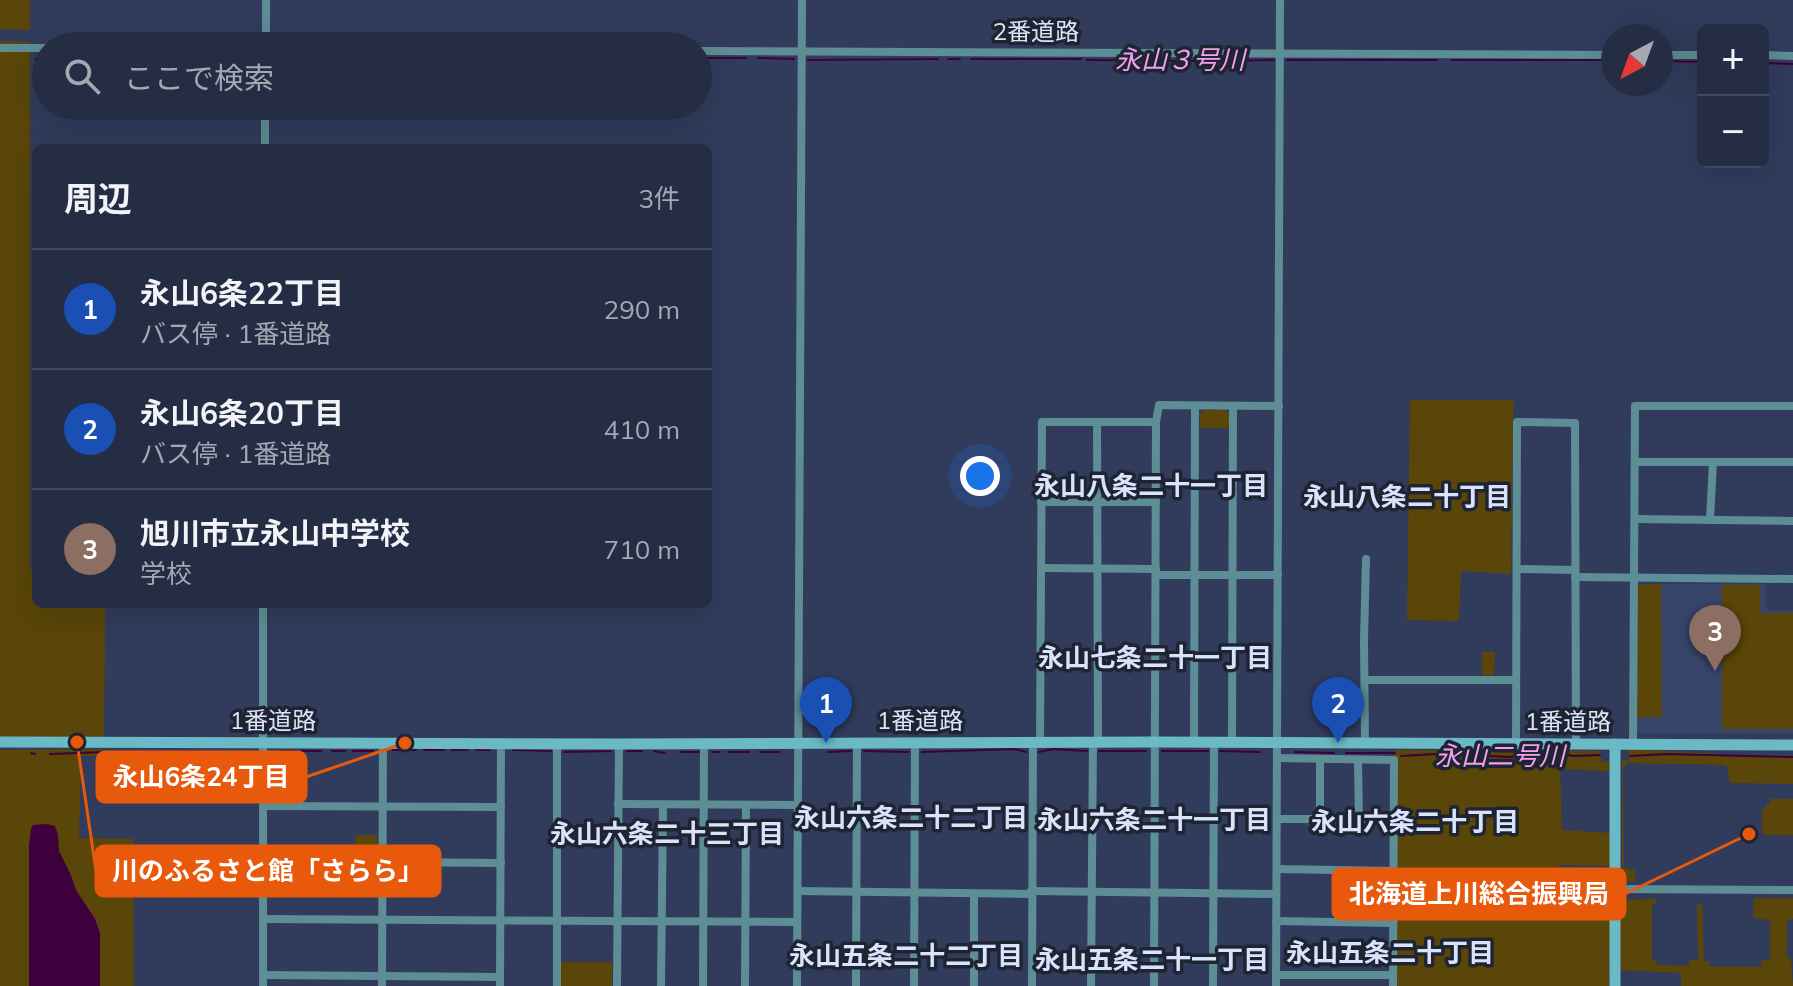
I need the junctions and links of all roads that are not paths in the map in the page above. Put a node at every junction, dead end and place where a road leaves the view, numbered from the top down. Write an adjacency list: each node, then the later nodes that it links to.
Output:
1 (266, 0): 4 (street)
2 (802, 0): 8 (street)
3 (1280, 0): 9 (street)
4 (266, 32)
5 (0, 48): 6 (street)
6 (32, 48)
7 (712, 51): 8 (street, 2番道路)
8 (802, 51): 9 (street, 2番道路); 54 (street)
9 (1280, 53): 10 (street, 2番道路); 18 (street)
10 (1601, 55)
11 (1673, 55): 12 (street)
12 (1697, 55)
13 (1769, 55): 14 (street)
14 (1793, 56)
15 (265, 120): 16 (street)
16 (265, 144)
17 (1195, 406): 20 (street); 22 (street); 38 (street)
18 (1279, 406): 20 (street); 40 (street)
19 (1793, 406): 23 (street)
20 (1233, 407): 39 (street)
21 (1097, 422): 22 (street); 26 (street); 27 (street)
22 (1156, 422): 28 (street)
23 (1635, 462): 24 (street); 29 (street)
24 (1713, 462): 25 (street); 30 (street)
25 (1793, 462)
26 (1041, 502): 27 (street); 33 (street)
27 (1097, 502): 28 (street); 34 (street)
28 (1156, 502): 36 (street)
29 (1635, 519): 30 (street); 41 (street)
30 (1710, 520): 31 (street)
31 (1793, 521)
32 (1366, 559): 44 (street)
33 (1041, 568): 34 (street); 47 (street)
34 (1097, 569): 36 (street); 48 (street)
35 (1517, 569): 37 (street); 37 (street); 45 (street)
36 (1156, 572): 38 (street); 49 (street)
37 (1575, 573): 41 (street); 65 (street)
38 (1195, 575): 39 (street); 50 (street)
39 (1233, 575): 40 (street); 51 (street)
40 (1278, 575): 63 (street)
41 (1634, 578): 42 (street); 67 (street)
42 (1793, 579)
43 (263, 608): 52 (street)
44 (1365, 680): 45 (street); 58 (street)
45 (1516, 680): 64 (street)
46 (0, 742): 52 (street, 1番道路)
47 (1037, 742): 48 (street, 1番道路); 56 (street, 1番道路); 94 (street)
48 (1095, 742): 49 (street, 1番道路); 95 (street)
49 (1155, 742): 50 (street, 1番道路); 96 (street)
50 (1194, 742): 57 (street, 1番道路)
51 (1232, 742): 57 (street, 1番道路); 63 (street, 1番道路)
52 (263, 743): 59 (street, 1番道路); 77 (street)
53 (501, 743): 59 (street, 1番道路); 60 (street, 1番道路); 79 (street)
54 (798, 743): 55 (street, 1番道路); 62 (street, 1番道路); 76 (street)
55 (857, 743): 56 (street, 1番道路); 92 (street)
56 (915, 743): 93 (street)
57 (1214, 743): 97 (street)
58 (1365, 743): 63 (street, 1番道路); 64 (street, 1番道路)
59 (383, 744): 78 (street)
60 (557, 744): 61 (street, 1番道路); 103 (street)
61 (619, 744): 62 (street, 1番道路); 72 (street)
62 (704, 744): 74 (street)
63 (1277, 744): 69 (street)
64 (1516, 744): 65 (street, 1番道路)
65 (1576, 744): 66 (street, 1番道路)
66 (1615, 744): 67 (street, 1番道路); 89 (street)
67 (1633, 744): 68 (street, 1番道路)
68 (1793, 745)
69 (1277, 758): 70 (street); 80 (street)
70 (1320, 759): 71 (street); 81 (street)
71 (1358, 760): 82 (street); 83 (street)
72 (618, 804): 73 (street); 104 (street)
73 (663, 805): 74 (street); 106 (street)
74 (704, 805): 75 (street); 107 (street)
75 (746, 805): 76 (street); 108 (street)
76 (799, 805): 91 (street)
77 (264, 806): 78 (street); 84 (street)
78 (383, 806): 79 (street); 85 (street)
79 (501, 807): 86 (street)
80 (1277, 819): 81 (street); 87 (street)
81 (1320, 819): 83 (street)
82 (1394, 819): 83 (street); 88 (street)
83 (1359, 820)
84 (263, 861): 85 (street); 100 (street)
85 (382, 862): 86 (street); 101 (street)
86 (501, 863): 102 (street)
87 (1277, 869): 88 (street); 99 (street)
88 (1394, 871): 110 (street)
89 (1615, 889): 90 (street); 133 (street)
90 (1793, 890)
91 (798, 891): 92 (street); 109 (street)
92 (856, 891): 93 (street); 124 (street)
93 (914, 891): 98 (street); 125 (street)
94 (1031, 892): 95 (street); 98 (street); 127 (street)
95 (1092, 892): 96 (street); 128 (street)
96 (1154, 892): 97 (street); 129 (street)
97 (1213, 893): 99 (street); 130 (street)
98 (974, 894): 126 (street)
99 (1276, 894): 105 (street)
100 (263, 919): 101 (street); 111 (street)
101 (383, 919): 102 (street); 114 (street)
102 (500, 920): 103 (street); 115 (street)
103 (556, 921): 104 (street); 118 (street)
104 (617, 921): 106 (street); 119 (street)
105 (1276, 921): 110 (street); 112 (street)
106 (661, 922): 107 (street); 120 (street)
107 (703, 922): 108 (street); 121 (street)
108 (745, 922): 109 (street); 122 (street)
109 (797, 922): 123 (street)
110 (1393, 923): 113 (street)
111 (263, 975): 114 (street); 116 (street)
112 (1276, 975): 113 (street); 131 (street)
113 (1393, 975): 132 (street)
114 (382, 976): 115 (street); 117 (street)
115 (500, 981)
116 (263, 986)
117 (382, 986)
118 (557, 986)
119 (617, 986)
120 (661, 986)
121 (703, 986)
122 (745, 986)
123 (797, 986)
124 (856, 986)
125 (914, 986)
126 (974, 986)
127 (1032, 986)
128 (1091, 986)
129 (1154, 986)
130 (1213, 986)
131 (1276, 986)
132 (1393, 986)
133 (1615, 986)

